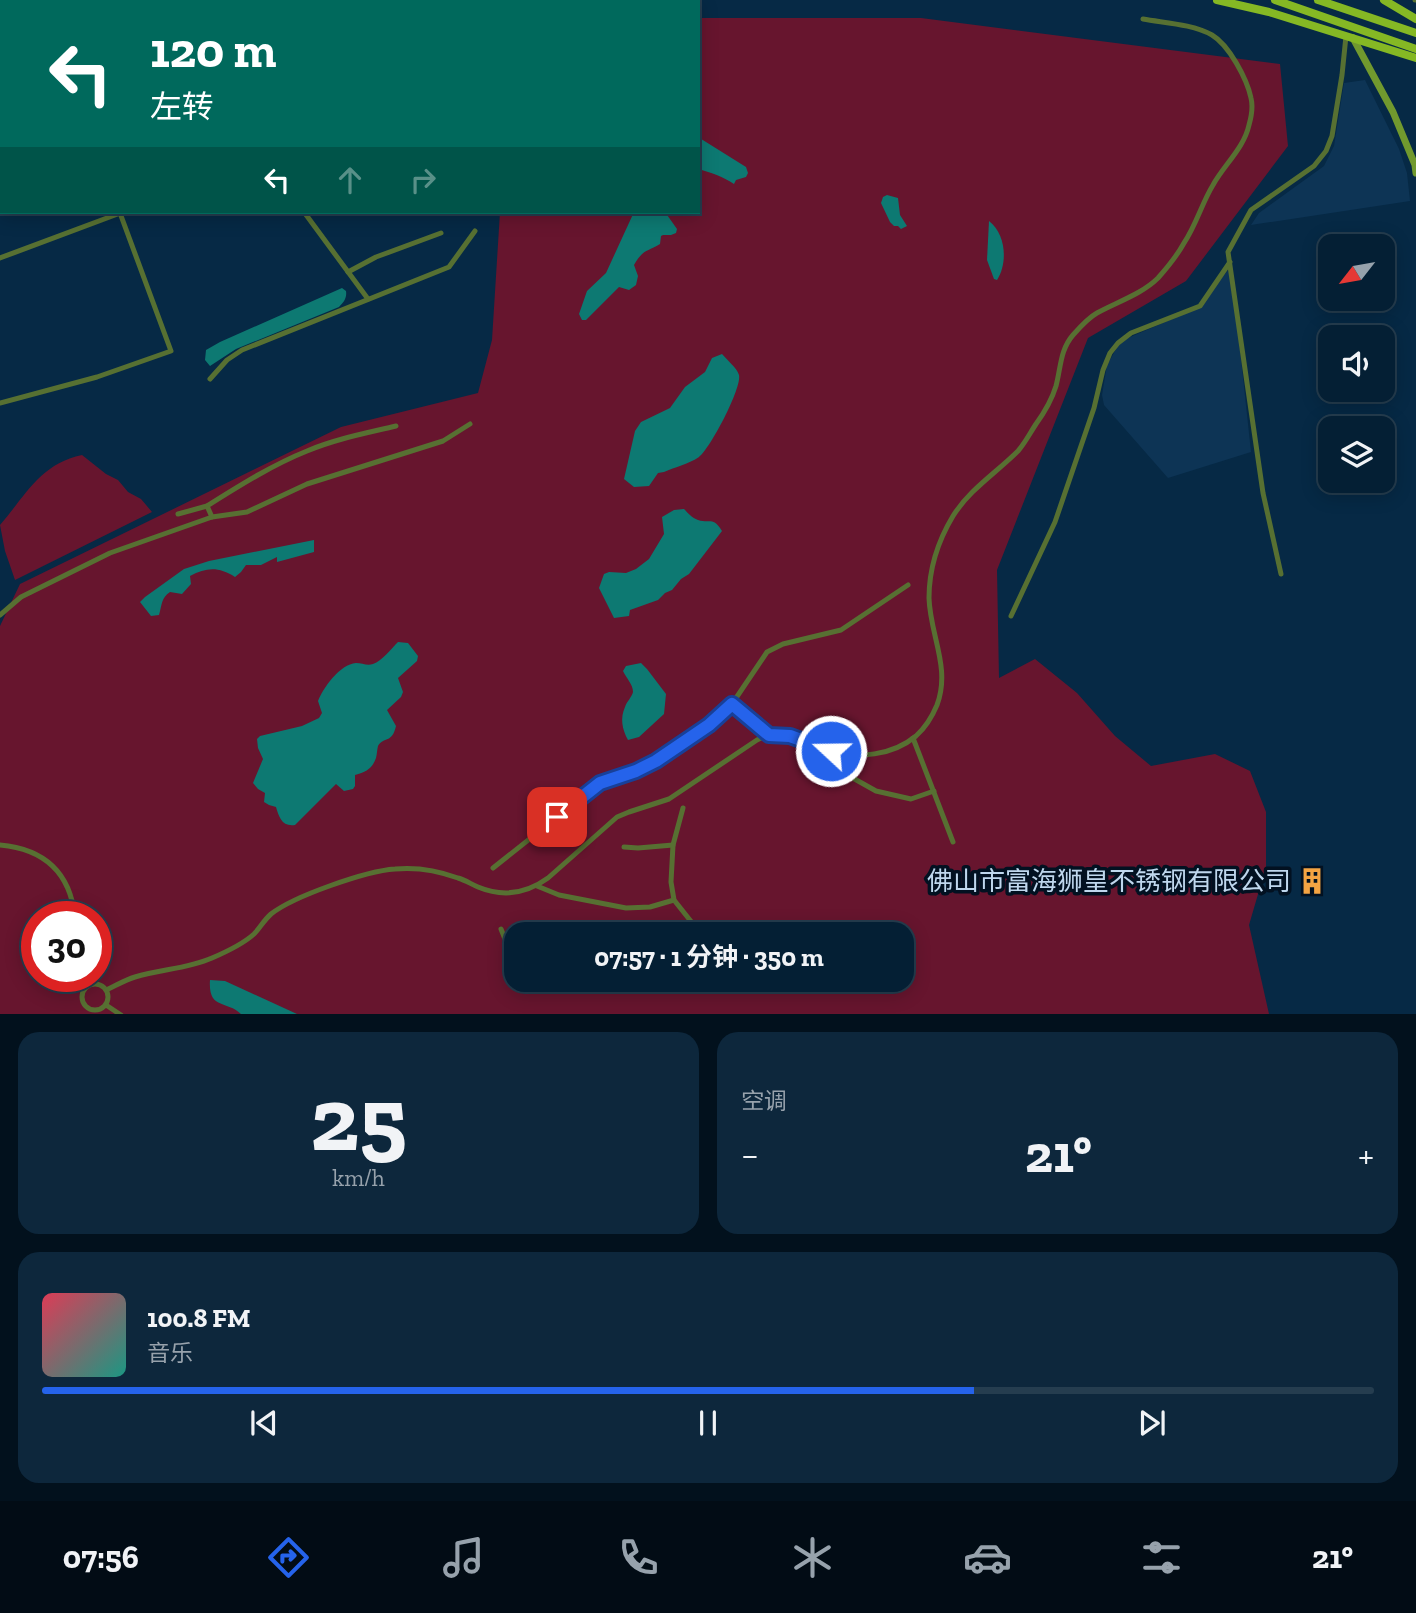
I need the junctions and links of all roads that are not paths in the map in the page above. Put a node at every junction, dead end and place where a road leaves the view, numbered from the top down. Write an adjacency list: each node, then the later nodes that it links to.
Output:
1 (1217, 0): 8 (main road)
2 (1275, 0): 9 (main road)
3 (1318, 0): 7 (main road)
4 (1384, 0): 6 (main road)
5 (1143, 19): 34 (street)
6 (1416, 19)
7 (1416, 33)
8 (1350, 37): 10 (main road); 11 (main road); 18 (street)
9 (1416, 49)
10 (1416, 58)
11 (1416, 167)
12 (117, 214): 17 (street)
13 (123, 214): 22 (street)
14 (305, 214): 19 (street)
15 (475, 231): 20 (street)
16 (441, 233): 19 (street)
17 (0, 258)
18 (1230, 262): 28 (street); 31 (street)
19 (348, 272): 20 (street)
20 (368, 299): 21 (street)
21 (210, 379)
22 (0, 403)
23 (470, 424): 27 (street)
24 (396, 426): 25 (street)
25 (207, 506): 26 (street); 27 (street)
26 (178, 514)
27 (212, 517): 30 (street)
28 (1281, 574)
29 (908, 585): 32 (street)
30 (0, 615)
31 (1011, 616)
32 (732, 704): 33 (street); 42 (street)
33 (769, 735): 34 (street); 43 (street)
34 (913, 738): 36 (street)
35 (851, 777): 36 (street)
36 (934, 791): 38 (street)
37 (683, 808): 40 (street)
38 (953, 842)
39 (0, 845): 45 (street)
40 (673, 845): 41 (street); 44 (street)
41 (624, 847)
42 (493, 868)
43 (537, 886): 44 (street); 49 (street)
44 (674, 900): 46 (street)
45 (73, 901)
46 (691, 922)
47 (501, 929): 48 (street)
48 (504, 937)
49 (112, 987)
50 (82, 992): 52 (street)
51 (107, 992): 52 (street)
52 (106, 1005): 53 (street)
53 (121, 1014)

